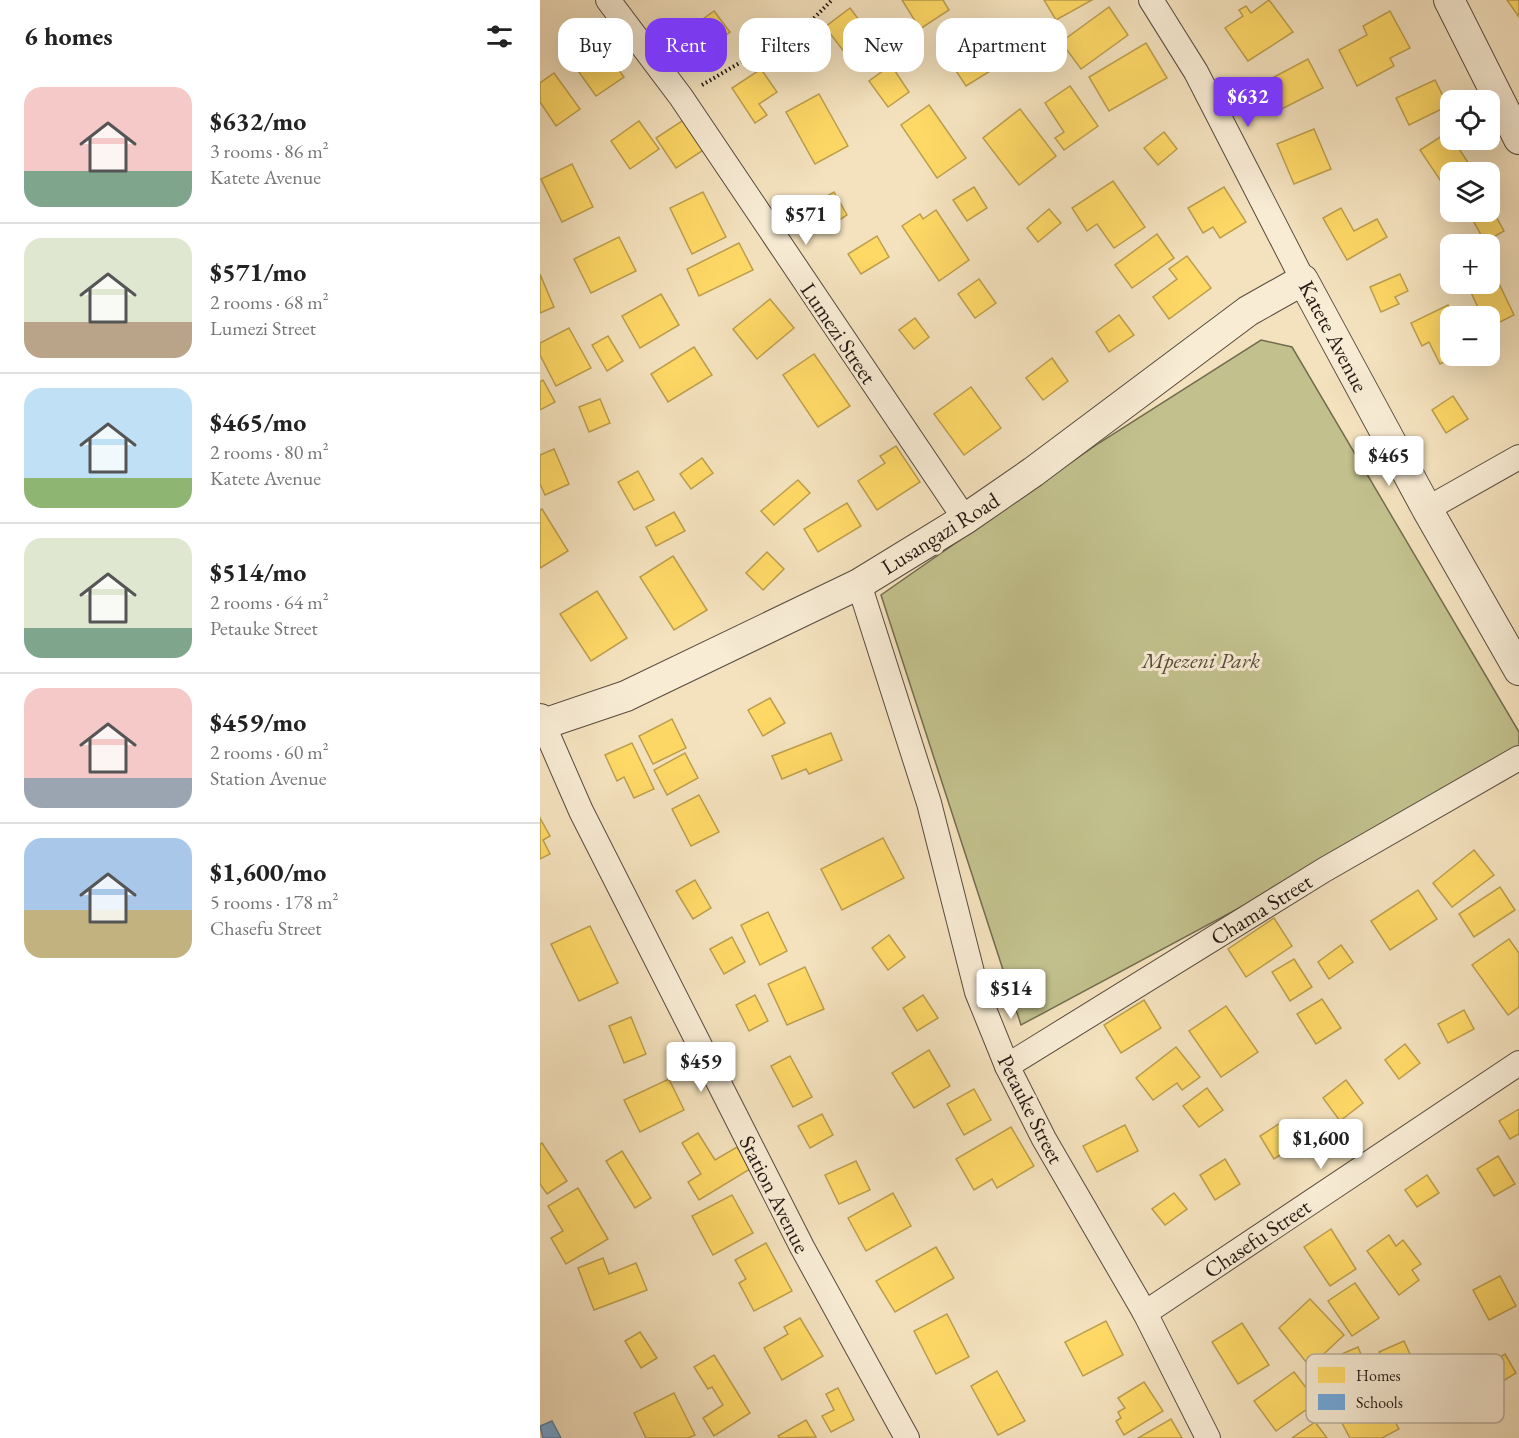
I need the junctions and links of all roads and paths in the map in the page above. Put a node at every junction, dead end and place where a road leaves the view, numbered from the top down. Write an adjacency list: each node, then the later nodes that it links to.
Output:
1 (608, 0): 5 (street, Lumezi Street)
2 (832, 0): 5 (path)
3 (1151, 0): 7 (street, Katete Avenue)
4 (1449, 0): 6 (street)
5 (681, 97): 10 (street, Lumezi Street)
6 (1519, 138)
7 (1303, 280): 9 (street, Katete Avenue); 10 (street, Lusangazi Road)
8 (1519, 457): 9 (street)
9 (1427, 509): 12 (street, Katete Avenue)
10 (965, 519): 11 (street, Lusangazi Road)
11 (859, 584): 13 (street, Lusangazi Road); 16 (street, Petauke Street)
12 (1519, 670)
13 (541, 722): 18 (street, Station Avenue)
14 (1519, 758): 16 (street, Chama Street)
15 (1519, 1063): 17 (street, Chasefu Street)
16 (1007, 1066): 17 (street, Petauke Street)
17 (1145, 1313): 19 (street, Petauke Street)
18 (907, 1438)
19 (1208, 1438)

